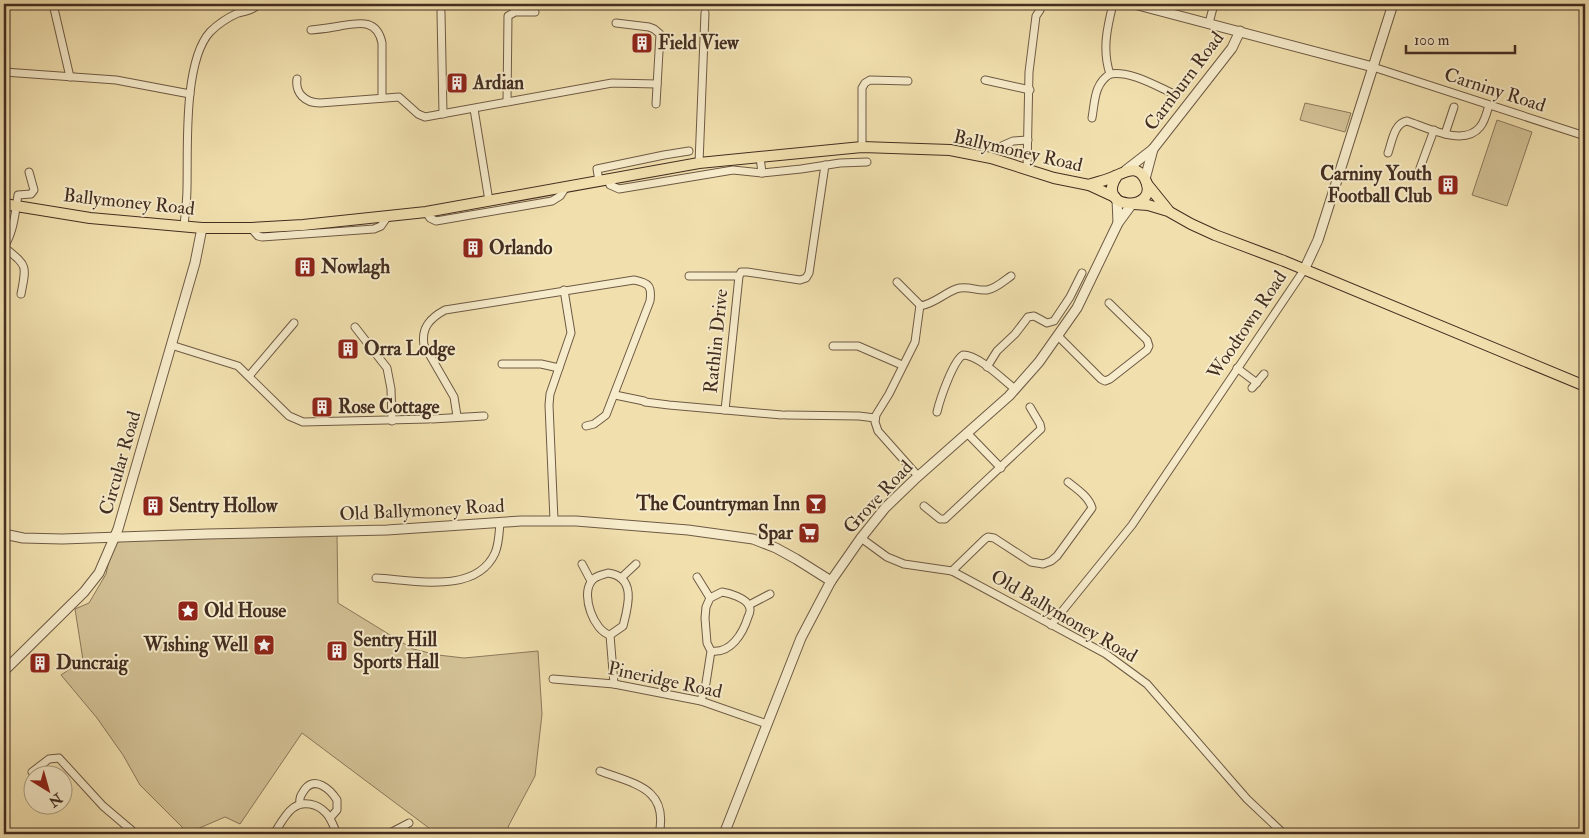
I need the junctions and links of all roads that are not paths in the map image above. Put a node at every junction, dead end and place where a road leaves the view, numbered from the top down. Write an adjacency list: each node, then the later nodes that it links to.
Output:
1 (54, 4): 18 (street)
2 (259, 4): 25 (street)
3 (1041, 4): 23 (street)
4 (1113, 4): 17 (street)
5 (1134, 4): 12 (street, Carniny Road)
6 (1214, 4): 12 (street)
7 (1393, 4): 15 (street, Woodtown Road)
8 (440, 12): 32 (street)
9 (535, 12): 27 (street)
10 (705, 12): 45 (street)
11 (616, 23): 22 (street)
12 (1209, 23): 14 (street, Carniny Road)
13 (311, 30): 26 (street)
14 (1240, 31): 15 (street, Carniny Road); 40 (street, Carnburn Road)
15 (1372, 67): 29 (street, Carniny Road); 68 (street, Woodtown Road)
16 (4, 72): 18 (street)
17 (1110, 74): 24 (street); 33 (street)
18 (70, 77): 25 (street)
19 (298, 78): 26 (street)
20 (908, 80): 39 (street)
21 (985, 80): 23 (street)
22 (657, 84): 27 (street); 28 (street)
23 (1030, 90): 37 (street)
24 (1172, 93)
25 (190, 94): 65 (street)
26 (382, 98): 32 (street)
27 (508, 102): 31 (street)
28 (656, 104)
29 (1489, 105): 35 (street); 36 (street, Carniny Road)
30 (1454, 107): 35 (street)
31 (474, 109): 32 (street); 58 (street)
32 (443, 114)
33 (1092, 118)
34 (1434, 130): 35 (street); 42 (street); 48 (street)
35 (1446, 134)
36 (1585, 136)
37 (1028, 140): 38 (street); 47 (street)
38 (976, 144)
39 (862, 147): 43 (main road, Ballymoney Road); 47 (main road, Ballymoney Road)
40 (1153, 149): 49 (street, Carnburn Road); 54 (street, Carnburn Road)
41 (689, 151): 53 (street)
42 (1388, 153)
43 (760, 157): 45 (main road, Ballymoney Road); 51 (street)
44 (867, 162): 46 (street)
45 (699, 164): 53 (main road, Ballymoney Road)
46 (825, 165): 51 (street); 71 (street, Rathlin Drive)
47 (1028, 168): 55 (main road, Ballymoney Road)
48 (1420, 168)
49 (1126, 170): 52 (main road); 54 (main road)
50 (29, 172): 61 (street)
51 (762, 172): 53 (street)
52 (1117, 176): 55 (main road, Ballymoney Road); 57 (main road)
53 (603, 180): 56 (main road, Ballymoney Road)
54 (1146, 181): 60 (main road); 62 (main road)
55 (1089, 185): 57 (main road, Ballymoney Road)
56 (566, 187): 58 (main road, Ballymoney Road); 63 (street, Ballymoney Road)
57 (1116, 198): 60 (main road); 64 (street, Grove Road)
58 (488, 201): 63 (main road, Ballymoney Road)
59 (4, 204): 61 (main road, Ballymoney Road)
60 (1133, 204): 62 (main road); 64 (street, Grove Road)
61 (16, 207): 65 (main road, Ballymoney Road); 67 (street)
62 (1168, 211): 68 (main road)
63 (426, 212): 66 (main road, Ballymoney Road)
64 (1118, 223): 80 (street, Grove Road)
65 (184, 226): 66 (main road, Ballymoney Road)
66 (202, 228): 81 (street, Circular Road)
67 (5, 243): 75 (street)
68 (1304, 270): 87 (street, Woodtown Road); 90 (main road)
69 (1082, 273): 85 (street)
70 (689, 276): 71 (street, Rathlin Drive)
71 (739, 276): 94 (street, Rathlin Drive)
72 (1011, 276): 77 (street)
73 (897, 282): 77 (street)
74 (564, 290): 86 (street); 92 (street); 96 (street)
75 (21, 294)
76 (1109, 303): 80 (street)
77 (920, 306): 84 (street)
78 (294, 323): 89 (street)
79 (355, 327): 99 (street)
80 (1058, 336): 91 (street, Grove Road)
81 (171, 345): 89 (street); 109 (street, Circular Road)
82 (833, 346): 84 (street)
83 (502, 364): 86 (street)
84 (902, 365): 98 (street)
85 (987, 367): 91 (street); 95 (street)
86 (559, 368): 106 (street)
87 (1237, 368): 88 (street); 122 (street, Woodtown Road)
88 (1264, 374)
89 (250, 376): 99 (street)
90 (1585, 386)
91 (1015, 389): 101 (street, Grove Road)
92 (615, 395): 94 (street, Rathlin Drive); 100 (street)
93 (1030, 407): 102 (street)
94 (725, 410): 98 (street, Rathlin Drive)
95 (937, 412)
96 (457, 416): 97 (street); 99 (street)
97 (484, 416)
98 (875, 418): 103 (street)
99 (392, 421)
100 (586, 426)
101 (968, 434): 102 (street); 103 (street, Grove Road)
102 (1001, 468): 105 (street)
103 (918, 476): 110 (street, Grove Road)
104 (1068, 482): 113 (street)
105 (924, 506)
106 (554, 520): 107 (street, Old Ballymoney Road); 118 (street, Old Ballymoney Road)
107 (500, 523): 109 (street, Old Ballymoney Road); 115 (street)
108 (4, 534): 109 (street, Old Ballymoney Road)
109 (114, 538): 125 (street, Circular Road)
110 (861, 538): 113 (street, Old Ballymoney Road); 118 (street, Grove Road)
111 (582, 564): 117 (street)
112 (636, 564): 116 (street)
113 (952, 571): 122 (street, Old Ballymoney Road)
114 (697, 577): 120 (street)
115 (376, 578)
116 (621, 578): 117 (street); 123 (street)
117 (591, 581): 123 (street)
118 (831, 581): 129 (street, Grove Road)
119 (770, 594): 121 (street)
120 (710, 598): 121 (street); 124 (street)
121 (749, 605): 124 (street)
122 (1051, 625): 143 (street, Old Ballymoney Road)
123 (610, 635): 127 (street)
124 (711, 650): 128 (street)
125 (4, 671)
126 (553, 679): 127 (street, Pineridge Road)
127 (614, 684): 128 (street, Pineridge Road)
128 (701, 701): 129 (street, Pineridge Road)
129 (767, 724): 142 (street, Grove Road)
130 (40, 766): 131 (street)
131 (66, 766)
132 (600, 771): 141 (street)
133 (72, 773): 137 (street)
134 (300, 804): 135 (street); 135 (street); 138 (street)
135 (330, 818): 139 (street)
136 (409, 823): 140 (street)
137 (136, 834)
138 (274, 834)
139 (337, 834)
140 (388, 834)
141 (659, 834)
142 (724, 834)
143 (1284, 834)

